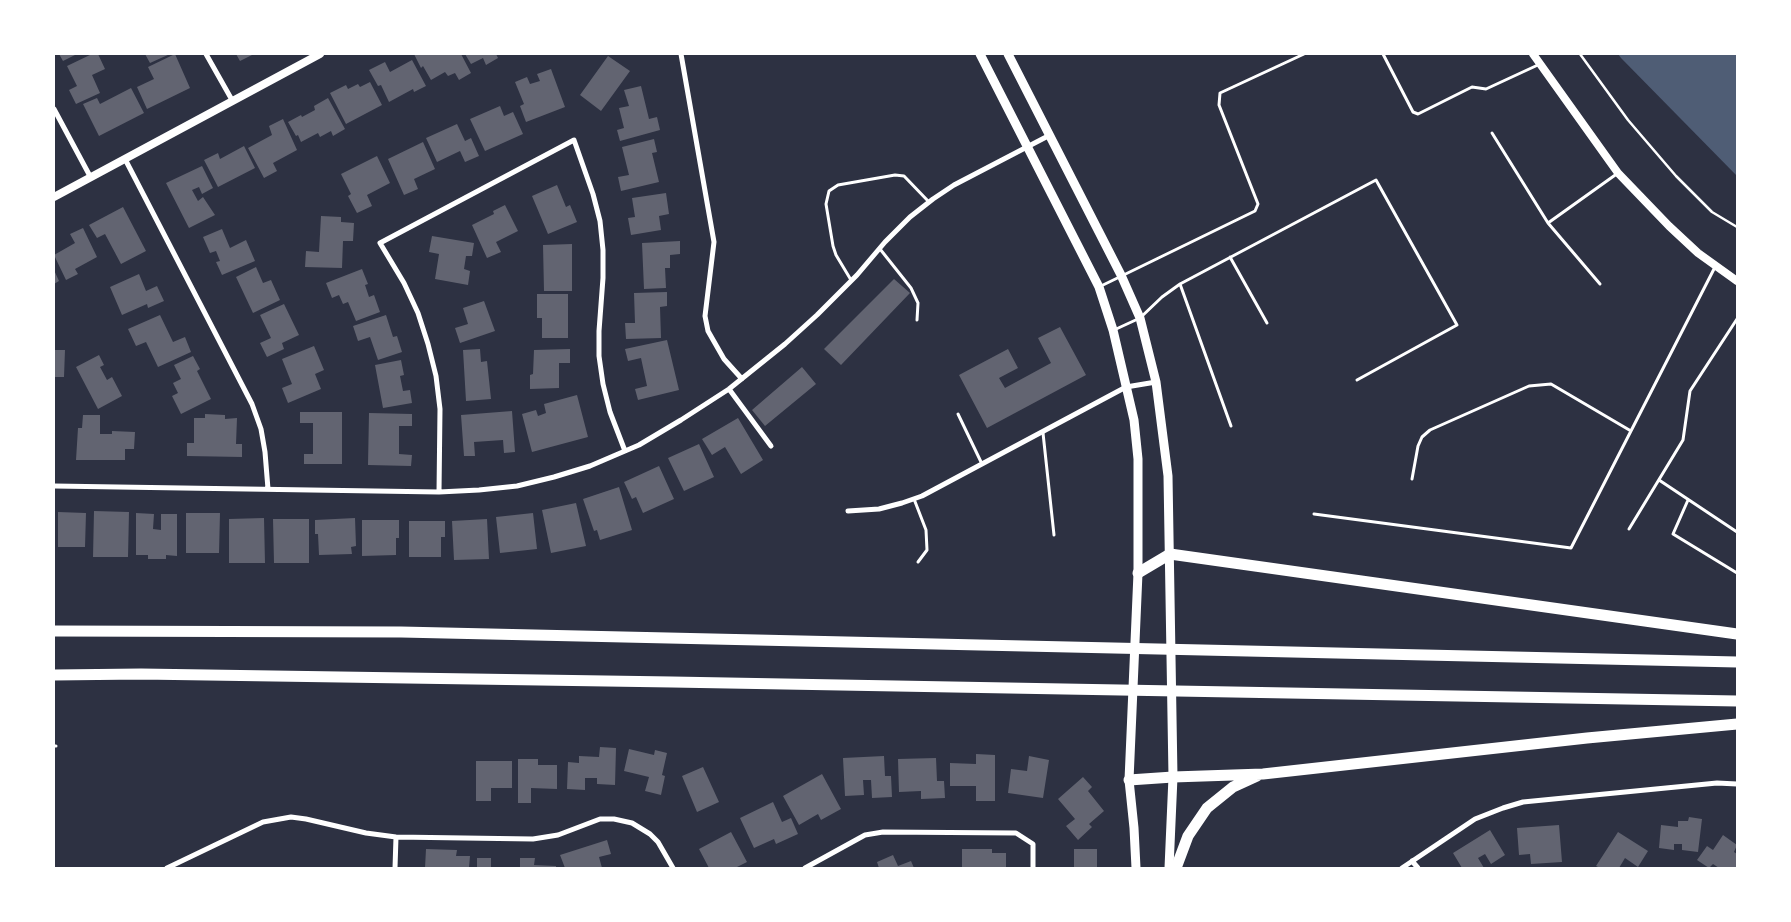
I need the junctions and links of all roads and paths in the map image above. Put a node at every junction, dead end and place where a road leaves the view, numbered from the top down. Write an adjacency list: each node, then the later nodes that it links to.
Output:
1 (206, 54): 11 (street)
2 (320, 54): 11 (street)
3 (680, 54): 37 (street)
4 (980, 54): 15 (main road)
5 (1008, 54): 14 (main road)
6 (1304, 54): 26 (lane)
7 (1383, 54): 10 (lane)
8 (1533, 54): 10 (street)
9 (1580, 54): 22 (path)
10 (1541, 64): 17 (street)
11 (232, 100): 16 (street)
12 (54, 109): 18 (street)
13 (1492, 133): 21 (lane)
14 (1051, 135): 15 (street); 26 (main road)
15 (1028, 147): 20 (street); 31 (main road)
16 (125, 159): 18 (street); 52 (street)
17 (1618, 173): 21 (lane); 25 (street)
18 (91, 178): 19 (street)
19 (54, 197)
20 (929, 202): 23 (street); 27 (lane)
21 (1548, 223): 30 (lane)
22 (1737, 227)
23 (879, 248): 27 (street); 34 (lane)
24 (1230, 258): 29 (lane); 35 (lane); 38 (lane)
25 (1715, 266): 28 (street); 44 (lane)
26 (1121, 275): 31 (lane); 32 (main road)
27 (851, 280): 37 (street)
28 (1737, 281)
29 (1180, 284): 32 (lane); 43 (lane)
30 (1600, 284)
31 (1099, 287): 36 (main road)
32 (1140, 318): 36 (lane); 39 (main road)
33 (1737, 319): 50 (lane)
34 (917, 320)
35 (1267, 323)
36 (1113, 330): 40 (main road)
37 (742, 379): 41 (street)
38 (1357, 380)
39 (1156, 382): 40 (street); 61 (main road)
40 (1126, 387): 45 (street); 63 (main road)
41 (729, 388): 46 (street); 47 (street)
42 (958, 414): 48 (lane)
43 (1231, 426)
44 (1631, 431): 49 (lane); 57 (lane)
45 (1043, 433): 48 (street); 60 (lane)
46 (771, 446)
47 (625, 451): 53 (street); 53 (street)
48 (983, 464): 54 (street)
49 (1412, 479)
50 (1659, 480): 55 (lane); 58 (lane)
51 (54, 486): 52 (street)
52 (268, 489): 53 (street)
53 (439, 492)
54 (914, 499): 56 (street); 62 (lane)
55 (1688, 500): 59 (lane); 64 (lane)
56 (848, 511)
57 (1314, 514)
58 (1629, 529)
59 (1737, 532)
60 (1054, 535)
61 (1170, 554): 63 (highway); 66 (highway); 72 (main road)
62 (918, 562)
63 (1138, 573): 73 (main road)
64 (1737, 573)
65 (54, 631): 67 (highway)
66 (1737, 634)
67 (1737, 662)
68 (54, 675): 69 (highway)
69 (1737, 701)
70 (1737, 724): 71 (highway)
71 (1263, 774): 72 (highway); 84 (highway)
72 (1173, 776): 73 (highway); 83 (main road)
73 (1129, 780): 82 (main road)
74 (1737, 784): 76 (street)
75 (396, 836): 77 (street); 78 (street); 79 (street)
76 (1412, 861): 85 (street); 86 (street)
77 (167, 868)
78 (395, 868)
79 (673, 868)
80 (806, 868): 81 (street)
81 (1033, 868)
82 (1136, 868)
83 (1169, 868)
84 (1176, 868)
85 (1402, 868)
86 (1418, 868)

